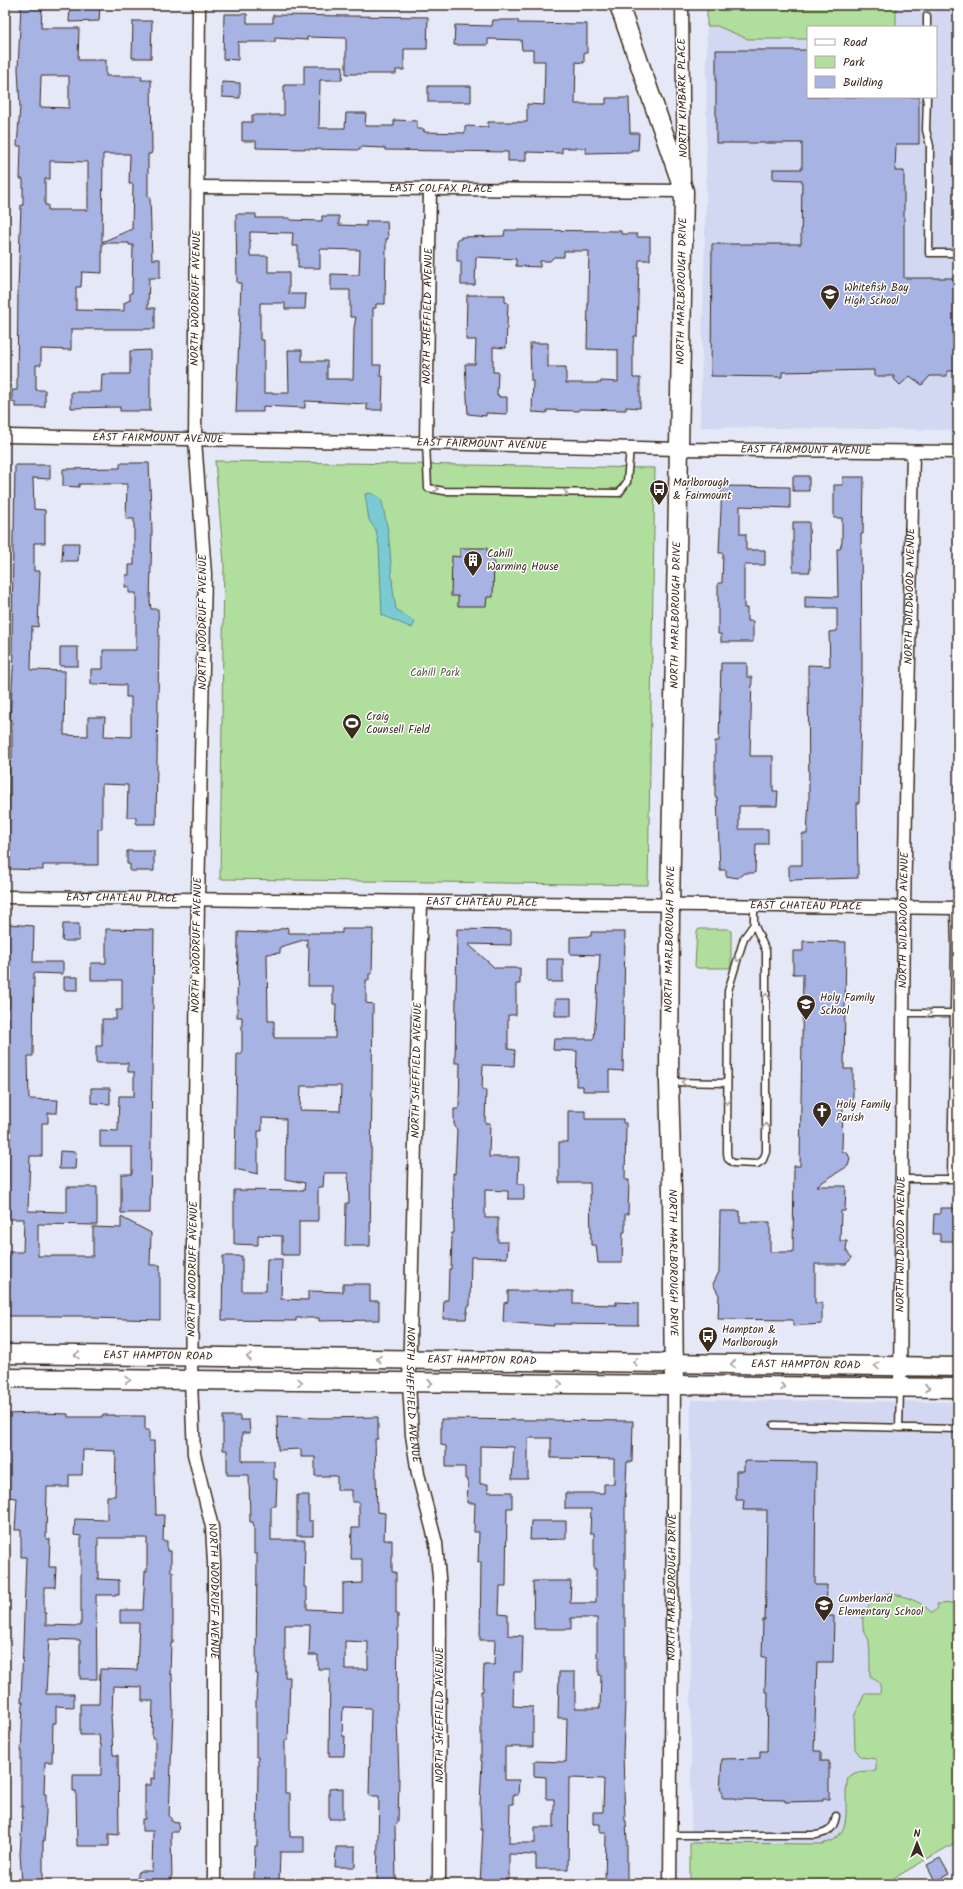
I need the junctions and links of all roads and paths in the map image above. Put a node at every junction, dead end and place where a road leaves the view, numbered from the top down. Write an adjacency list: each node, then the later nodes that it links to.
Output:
1 (199, 5): 7 (street, NORTH WOODRUFF AVENUE)
2 (619, 5): 9 (main road, NORTH MARLBOROUGH DRIVE)
3 (682, 5): 9 (street, NORTH KIMBARK PLACE)
4 (927, 16): 5 (lane)
5 (927, 26)
6 (927, 98): 10 (lane)
7 (198, 187): 8 (street, EAST COLFAX PLACE); 12 (street, NORTH WOODRUFF AVENUE)
8 (430, 189): 9 (street, EAST COLFAX PLACE); 13 (street, NORTH SHEFFIELD AVENUE)
9 (684, 191): 15 (main road, NORTH MARLBOROUGH DRIVE)
10 (958, 254)
11 (5, 436): 12 (street, EAST FAIRMOUNT AVENUE)
12 (195, 440): 13 (street, EAST FAIRMOUNT AVENUE); 19 (street, NORTH WOODRUFF AVENUE)
13 (426, 443): 14 (street, EAST FAIRMOUNT AVENUE); 14 (lane, one-way to 14)
14 (630, 448): 15 (street, EAST FAIRMOUNT AVENUE)
15 (679, 449): 16 (street, EAST FAIRMOUNT AVENUE); 21 (main road, NORTH MARLBOROUGH DRIVE)
16 (913, 452): 17 (street, EAST FAIRMOUNT AVENUE); 23 (street, NORTH WILDWOOD AVENUE)
17 (958, 452)
18 (5, 897): 19 (street, EAST CHATEAU PLACE)
19 (198, 899): 20 (street, EAST CHATEAU PLACE); 34 (street, NORTH WOODRUFF AVENUE)
20 (421, 902): 21 (street, EAST CHATEAU PLACE); 35 (street, NORTH SHEFFIELD AVENUE)
21 (670, 906): 22 (street, EAST CHATEAU PLACE); 29 (main road, NORTH MARLBOROUGH DRIVE)
22 (754, 906): 23 (street, EAST CHATEAU PLACE); 25 (lane)
23 (904, 908): 24 (street, EAST CHATEAU PLACE); 27 (street, NORTH WILDWOOD AVENUE)
24 (956, 908): 26 (lane)
25 (754, 924): 30 (lane, one-way to 30); 30 (lane, one-way to 25)
26 (957, 947): 28 (lane)
27 (903, 1013): 28 (lane, one-way to 28); 31 (street, NORTH WILDWOOD AVENUE)
28 (954, 1013): 32 (lane)
29 (669, 1082): 30 (lane, one-way to 29); 36 (main road, NORTH MARLBOROUGH DRIVE)
30 (727, 1084)
31 (902, 1179): 32 (lane); 37 (street, NORTH WILDWOOD AVENUE)
32 (955, 1179)
33 (5, 1354): 34 (main road, EAST HAMPTON ROAD, one-way to 33)
34 (192, 1357): 35 (main road, EAST HAMPTON ROAD, one-way to 34); 40 (street, NORTH WOODRUFF AVENUE)
35 (410, 1359): 36 (main road, EAST HAMPTON ROAD, one-way to 35); 41 (street, NORTH SHEFFIELD AVENUE)
36 (674, 1363): 37 (main road, EAST HAMPTON ROAD, one-way to 36); 42 (main road, NORTH MARLBOROUGH DRIVE)
37 (901, 1367): 38 (main road, EAST HAMPTON ROAD); 43 (street, NORTH WILDWOOD AVENUE)
38 (958, 1367)
39 (5, 1378): 40 (main road, EAST HAMPTON ROAD, one-way to 40)
40 (191, 1381): 41 (main road, EAST HAMPTON ROAD, one-way to 41); 50 (street, NORTH WOODRUFF AVENUE)
41 (409, 1383): 42 (main road, EAST HAMPTON ROAD, one-way to 42); 51 (street, NORTH SHEFFIELD AVENUE)
42 (674, 1386): 43 (main road, EAST HAMPTON ROAD, one-way to 43); 49 (street, NORTH MARLBOROUGH DRIVE)
43 (900, 1388): 44 (main road, EAST HAMPTON ROAD, one-way to 44); 46 (lane)
44 (958, 1388)
45 (774, 1425): 46 (lane)
46 (900, 1428): 47 (lane)
47 (958, 1429)
48 (836, 1816): 49 (lane)
49 (670, 1835): 52 (street, NORTH MARLBOROUGH DRIVE)
50 (214, 1884)
51 (439, 1884)
52 (670, 1884)

